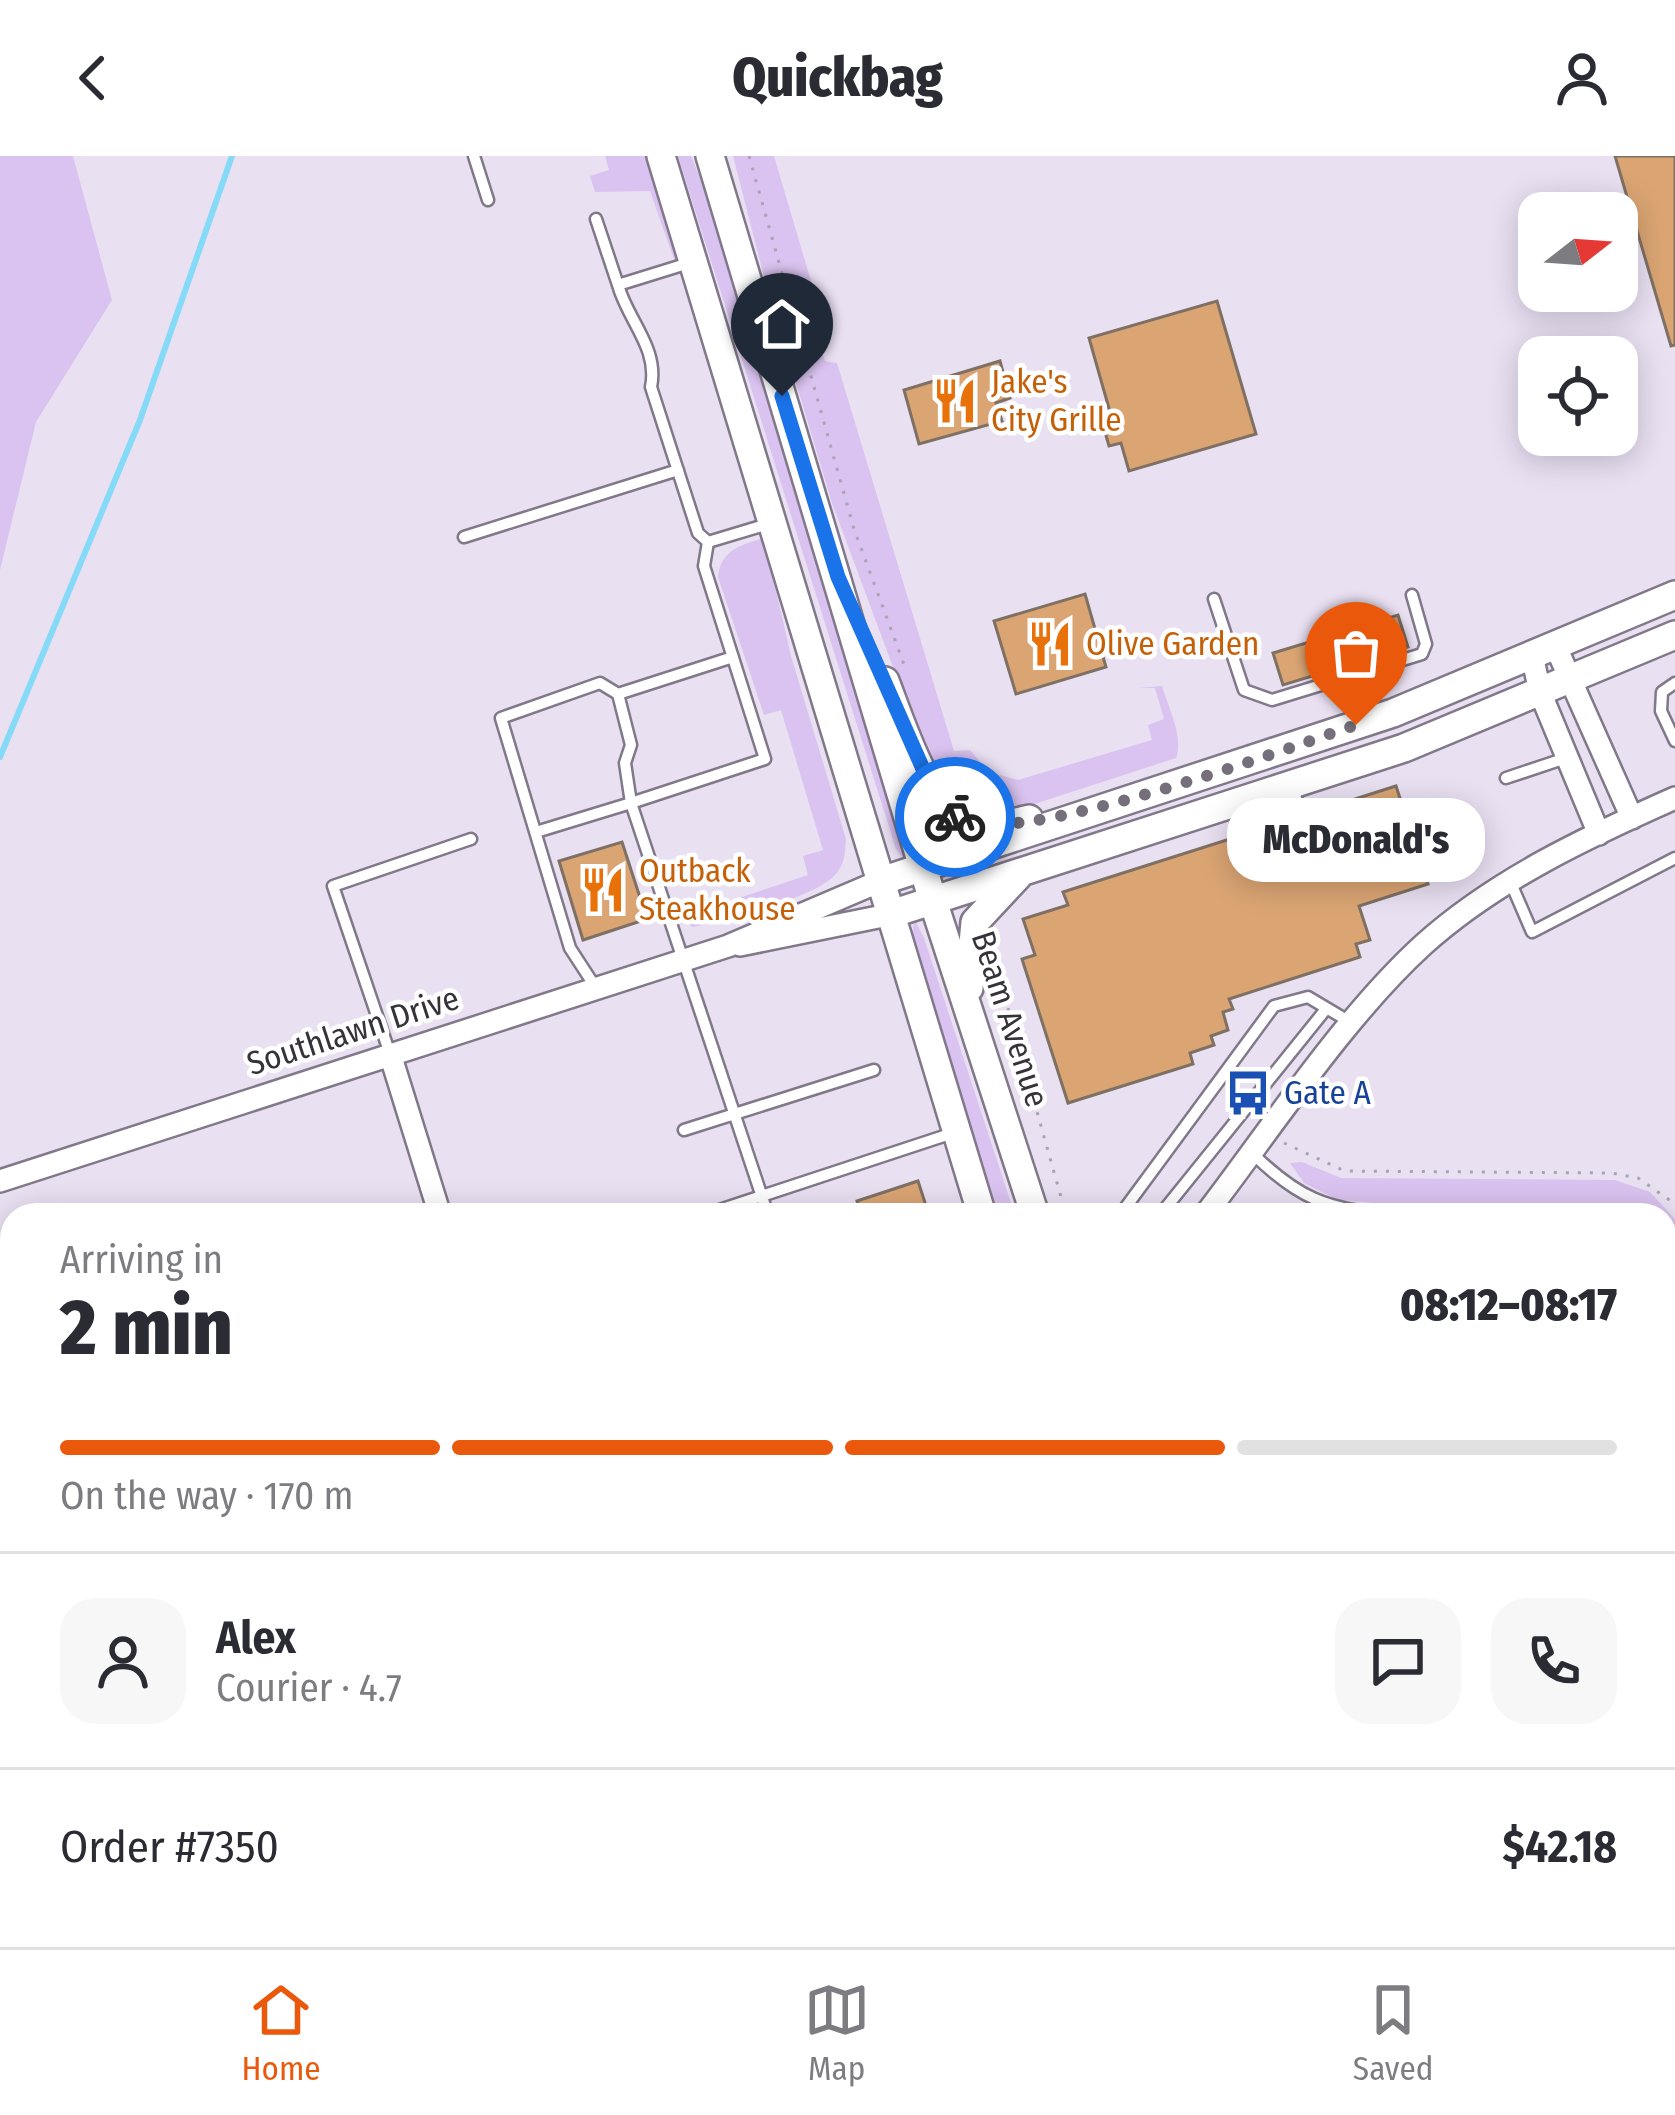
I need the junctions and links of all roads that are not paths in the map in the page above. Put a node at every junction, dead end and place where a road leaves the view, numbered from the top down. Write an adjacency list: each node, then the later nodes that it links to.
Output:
1 (475, 156): 4 (lane)
2 (661, 156): 6 (street)
3 (710, 156): 12 (street, Beam Avenue)
4 (488, 200)
5 (596, 219): 7 (lane)
6 (693, 262): 7 (lane); 9 (street)
7 (618, 285): 8 (lane)
8 (678, 470): 10 (lane); 11 (lane)
9 (771, 523): 11 (lane); 39 (street)
10 (464, 537)
11 (708, 542): 18 (lane)
12 (838, 577): 29 (street); 36 (street, Beam Avenue)
13 (1675, 595): 17 (street, Southlawn Drive)
14 (1412, 596): 15 (lane)
15 (1214, 599)
16 (1675, 635): 19 (street, Southlawn Drive)
17 (1543, 650): 19 (street); 21 (street); 29 (street, Southlawn Drive)
18 (733, 657): 22 (lane); 28 (lane)
19 (1569, 680): 21 (street, Southlawn Drive); 31 (street)
20 (1675, 683): 23 (lane)
21 (1540, 692): 24 (street); 26 (street, Southlawn Drive)
22 (618, 694): 28 (lane); 32 (lane)
23 (1675, 741)
24 (1567, 757): 25 (lane); 33 (street)
25 (1506, 778)
26 (1291, 783): 30 (lane); 37 (street, Southlawn Drive)
27 (1675, 798): 31 (street)
28 (632, 803): 32 (lane); 43 (lane)
29 (1122, 803): 36 (street, Southlawn Drive)
30 (1302, 816)
31 (1632, 818): 33 (street)
32 (536, 832): 44 (lane)
33 (1599, 834): 38 (street)
34 (471, 839): 48 (lane)
35 (1675, 858): 38 (lane)
36 (923, 868): 39 (street, Southlawn Drive); 40 (street, Beam Avenue)
37 (1024, 871): 40 (street, Southlawn Drive); 45 (street)
38 (1510, 881): 47 (street)
39 (878, 883): 41 (street); 42 (street, Southlawn Drive)
40 (934, 901): 41 (street, Southlawn Drive); 45 (street, Beam Avenue)
41 (888, 915): 42 (street, Southlawn Drive); 52 (street)
42 (728, 946): 43 (street, Southlawn Drive)
43 (682, 961): 44 (street, Southlawn Drive); 50 (lane)
44 (597, 989): 48 (street, Southlawn Drive)
45 (968, 1004): 60 (street, Beam Avenue)
46 (1326, 1009): 47 (lane); 61 (lane); 62 (lane)
47 (1354, 1025): 53 (street)
48 (391, 1057): 54 (street, Southlawn Drive); 56 (street)
49 (874, 1070): 50 (lane)
50 (737, 1114): 51 (lane); 55 (lane)
51 (684, 1130)
52 (956, 1132): 55 (lane); 59 (street)
53 (1252, 1153): 63 (street); 64 (lane)
54 (0, 1181)
55 (763, 1197): 57 (lane); 58 (lane)
56 (436, 1203)
57 (743, 1203)
58 (765, 1203)
59 (978, 1203)
60 (1031, 1203)
61 (1129, 1203)
62 (1170, 1203)
63 (1214, 1203)
64 (1321, 1203)

